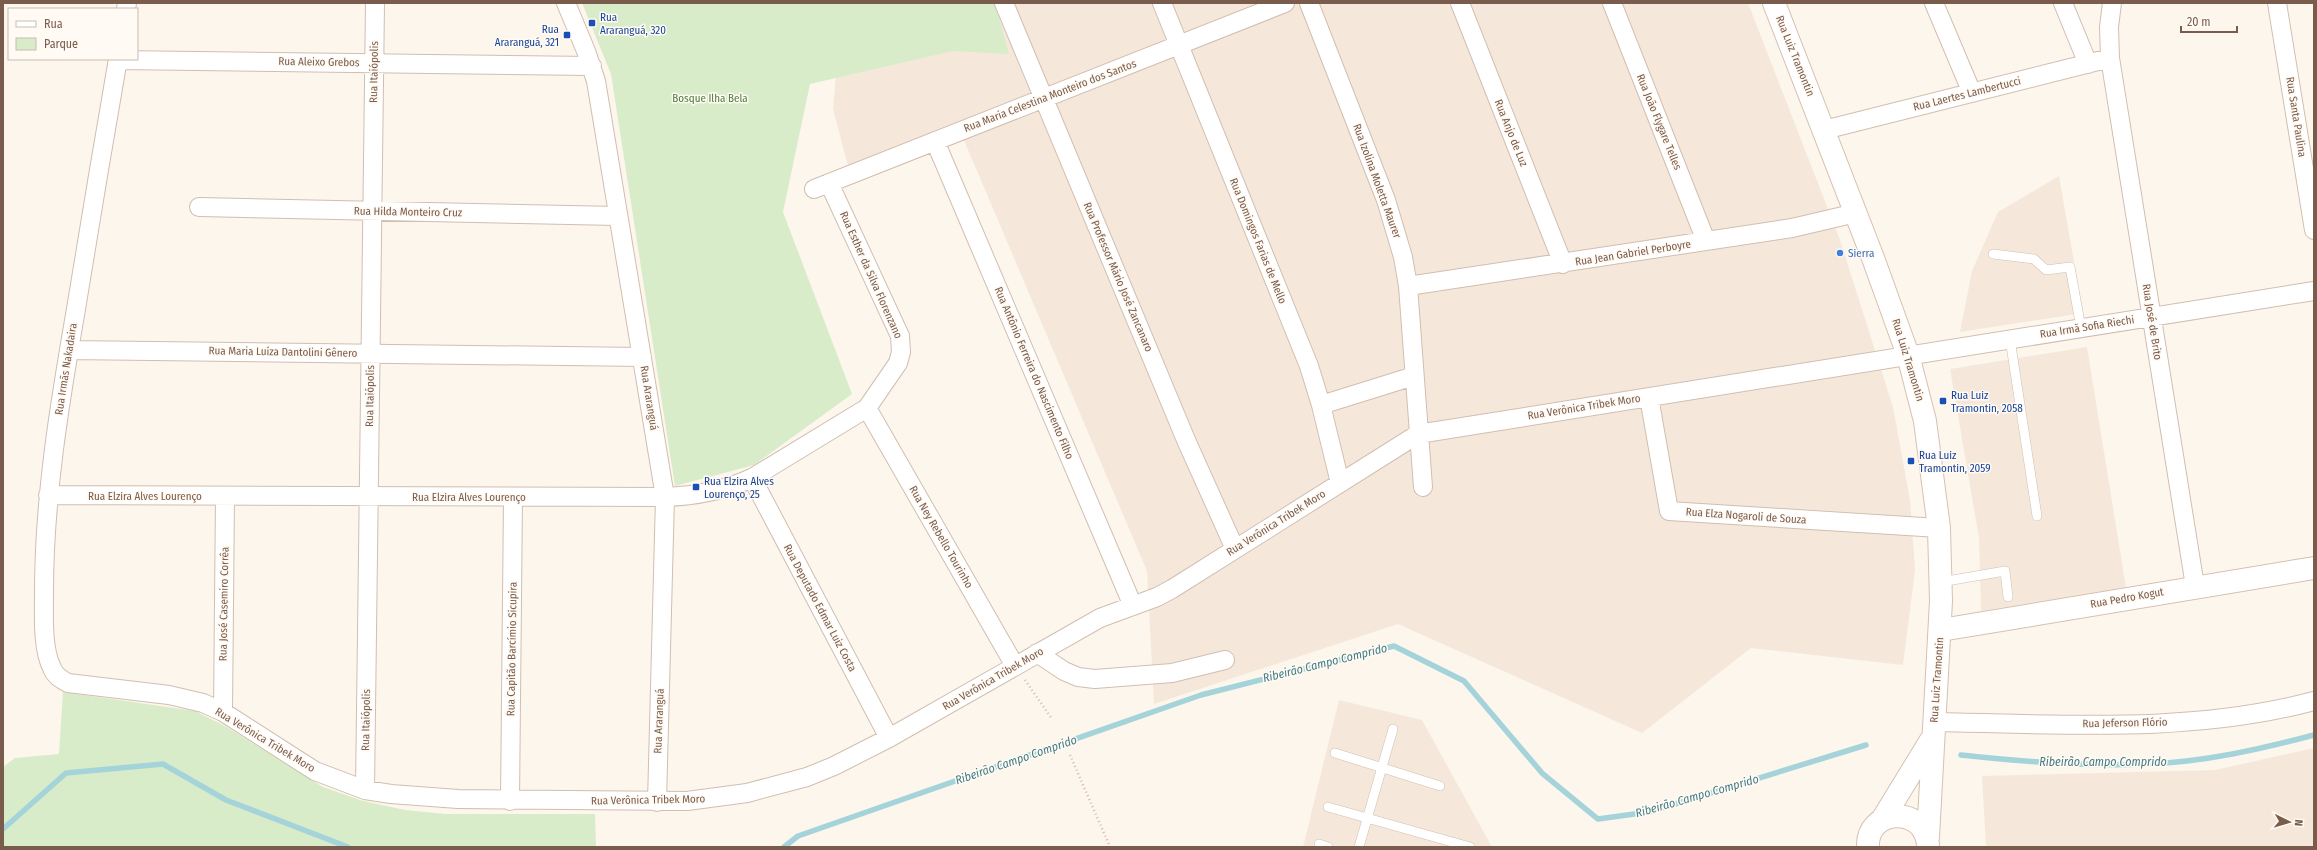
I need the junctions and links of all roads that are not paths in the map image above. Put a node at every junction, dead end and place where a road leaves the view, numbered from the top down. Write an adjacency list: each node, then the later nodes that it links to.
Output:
1 (375, 3): 18 (street, Rua Itaiópolis)
2 (566, 3): 20 (street, Rua Araranguá)
3 (1004, 3): 22 (street, Rua Professor Mário José Zancanaro)
4 (1162, 3): 14 (street, Rua Domingos Farias de Mello)
5 (1285, 3): 14 (street, Rua Maria Celestina Monteiro dos Santos)
6 (1309, 3): 34 (street, Rua Izolina Moletta Maurer)
7 (1460, 3): 33 (street, Rua Anjo de Luz)
8 (1612, 3): 31 (street, Rua João Flygare Telles)
9 (1774, 3): 23 (main road, Rua Luiz Tramontin)
10 (1934, 3): 21 (street)
11 (2063, 3): 19 (street)
12 (2112, 3): 15 (street, Rua José de Brito)
13 (2277, 3): 30 (street, Rua Santa Paulina)
14 (1179, 45): 22 (street, Rua Maria Celestina Monteiro dos Santos); 45 (street, Rua Domingos Farias de Mello)
15 (2110, 58): 19 (street, Rua Laertes Lambertucci); 36 (street, Rua José de Brito)
16 (138, 59): 18 (street, Rua Aleixo Grebos)
17 (118, 60): 39 (street, Rua Irmãs Nakadaira)
18 (375, 63): 20 (street, Rua Aleixo Grebos); 27 (street, Rua Itaiópolis)
19 (2088, 64): 21 (street, Rua Laertes Lambertucci)
20 (592, 66): 29 (street, Rua Araranguá)
21 (1972, 93): 23 (street, Rua Laertes Lambertucci)
22 (1043, 99): 24 (street, Rua Maria Celestina Monteiro dos Santos); 58 (street, Rua Professor Mário José Zancanaro)
23 (1824, 130): 28 (main road, Rua Luiz Tramontin)
24 (935, 141): 25 (street, Rua Maria Celestina Monteiro dos Santos); 63 (street, Rua Antônio Ferreira do Nascimento Filho)
25 (821, 186): 46 (street, Rua Esther da Silva Florenzano)
26 (199, 207): 27 (street, Rua Hilda Monteiro Cruz)
27 (373, 211): 29 (street, Rua Hilda Monteiro Cruz); 40 (street, Rua Itaiópolis)
28 (1856, 213): 31 (street, Rua Jean Gabriel Perboyre); 41 (main road, Rua Luiz Tramontin)
29 (618, 216): 42 (street, Rua Araranguá)
30 (2314, 230)
31 (1706, 242): 33 (street, Rua Jean Gabriel Perboyre)
32 (1993, 254): 37 (lane)
33 (1562, 264): 34 (street, Rua Jean Gabriel Perboyre)
34 (1408, 286): 43 (street, Rua Izolina Moletta Maurer)
35 (2314, 291): 36 (street, Rua Irmã Sofia Riechi)
36 (2151, 316): 37 (street, Rua Irmã Sofia Riechi); 61 (street, Rua José de Brito)
37 (2081, 328): 38 (street, Rua Irmã Sofia Riechi)
38 (2010, 339): 41 (street, Rua Irmã Sofia Riechi); 56 (lane)
39 (69, 350): 40 (street, Rua Maria Luíza Dantolini Gênero); 51 (street, Rua Irmãs Nakadaira)
40 (371, 353): 42 (street, Rua Maria Luíza Dantolini Gênero); 53 (street, Rua Itaiópolis)
41 (1908, 355): 44 (street, Rua Verônica Tribek Moro); 57 (main road, Rua Luiz Tramontin)
42 (642, 356): 55 (street, Rua Araranguá)
43 (1414, 376): 45 (street); 47 (street, Rua Izolina Moletta Maurer)
44 (1648, 397): 47 (street, Rua Verônica Tribek Moro); 57 (street, Rua Elza Nogaroli de Souza)
45 (1321, 405): 49 (street, Rua Domingos Farias de Mello)
46 (866, 408): 48 (street, Rua Elzira Alves Lourenço); 67 (street, Rua Ney Rebello Tourinho)
47 (1418, 434): 49 (street, Rua Verônica Tribek Moro); 50 (street, Rua Izolina Moletta Maurer)
48 (752, 478): 55 (street, Rua Elzira Alves Lourenço); 73 (street, Rua Deputado Edmar Luiz Costa)
49 (1340, 483): 58 (street, Rua Verônica Tribek Moro)
50 (1423, 487)
51 (48, 495): 52 (street, Rua Elzira Alves Lourenço); 68 (street, Rua Irmãs Nakadaira)
52 (225, 496): 53 (street, Rua Elzira Alves Lourenço); 70 (street, Rua José Casemiro Corrêa)
53 (369, 496): 54 (street, Rua Elzira Alves Lourenço); 77 (street, Rua Itaiópolis)
54 (514, 497): 55 (street, Rua Elzira Alves Lourenço); 78 (street, Rua Capitão Barcímio Sicupira)
55 (665, 497): 79 (street, Rua Araranguá)
56 (2037, 516)
57 (1939, 528): 60 (main road, Rua Luiz Tramontin)
58 (1235, 549): 63 (street, Rua Verônica Tribek Moro)
59 (2314, 568): 61 (main road, Rua Pedro Kogut)
60 (1941, 582): 62 (lane); 64 (main road, Rua Luiz Tramontin)
61 (2195, 586): 64 (main road, Rua Pedro Kogut)
62 (2008, 597)
63 (1133, 606): 65 (street, Rua Verônica Tribek Moro)
64 (1941, 630): 72 (main road, Rua Luiz Tramontin)
65 (1037, 653): 66 (street); 67 (street, Rua Verônica Tribek Moro)
66 (1225, 660)
67 (1015, 666): 73 (street, Rua Verônica Tribek Moro)
68 (59, 678): 70 (street, Rua Verônica Tribek Moro)
69 (2314, 701): 72 (street, Rua Jeferson Flório)
70 (223, 712): 77 (street, Rua Verônica Tribek Moro)
71 (1393, 729): 75 (lane)
72 (1933, 730): 82 (main road, Rua Luiz Tramontin); 83 (main road, Rua Luiz Tramontin)
73 (889, 738): 79 (street, Rua Verônica Tribek Moro)
74 (1335, 753): 75 (lane)
75 (1382, 767): 76 (lane); 81 (lane)
76 (1440, 786)
77 (365, 790): 78 (street, Rua Verônica Tribek Moro)
78 (510, 801): 79 (street, Rua Verônica Tribek Moro)
79 (657, 802)
80 (1328, 806): 81 (lane)
81 (1368, 817): 84 (lane); 85 (lane)
82 (1879, 823): 83 (main road); 86 (main road); 87 (main road)
83 (1929, 844)
84 (1359, 847)
85 (1470, 847)
86 (1860, 847)
87 (1868, 847)

